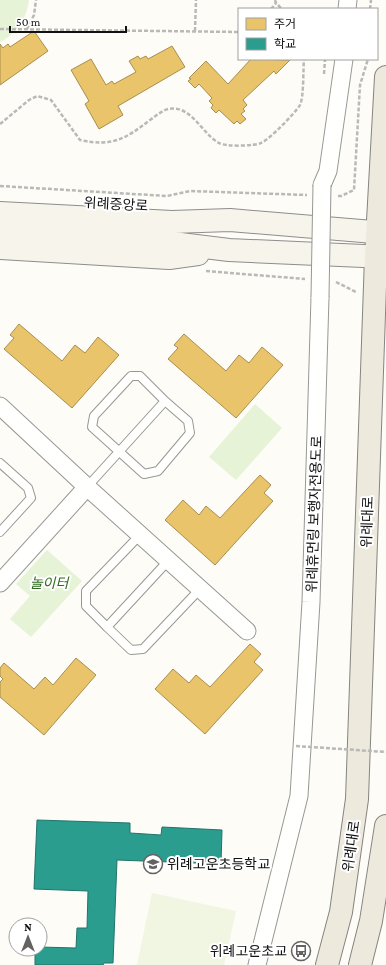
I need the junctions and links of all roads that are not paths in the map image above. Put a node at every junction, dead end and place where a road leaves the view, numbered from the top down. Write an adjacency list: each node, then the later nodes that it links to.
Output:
1 (344, 60): 24 (street, 위례휴먼링 보행자전용도로, bridge)
2 (386, 77): 7 (main road, 위례대로)
3 (0, 197): 5 (main road, 위례중앙로)
4 (0, 212): 5 (main road, 위례중앙로)
5 (230, 220): 7 (main road, 위례중앙로)
6 (0, 232): 9 (main road)
7 (382, 233): 10 (main road, 위례대로)
8 (0, 248): 9 (main road)
9 (229, 250): 10 (main road)
10 (381, 257): 25 (main road, 위례대로)
11 (165, 401): 13 (lane); 13 (lane); 13 (lane)
12 (0, 406): 15 (street)
13 (119, 452): 15 (lane)
14 (0, 463): 16 (lane)
15 (87, 487): 17 (street); 19 (street)
16 (0, 532)
17 (140, 535): 18 (street); 21 (lane)
18 (168, 560): 20 (street); 21 (lane)
19 (0, 583)
20 (200, 589): 21 (lane); 22 (street)
21 (107, 627)
22 (247, 631)
23 (386, 826): 26 (main road)
24 (257, 965)
25 (327, 965)
26 (360, 965)

